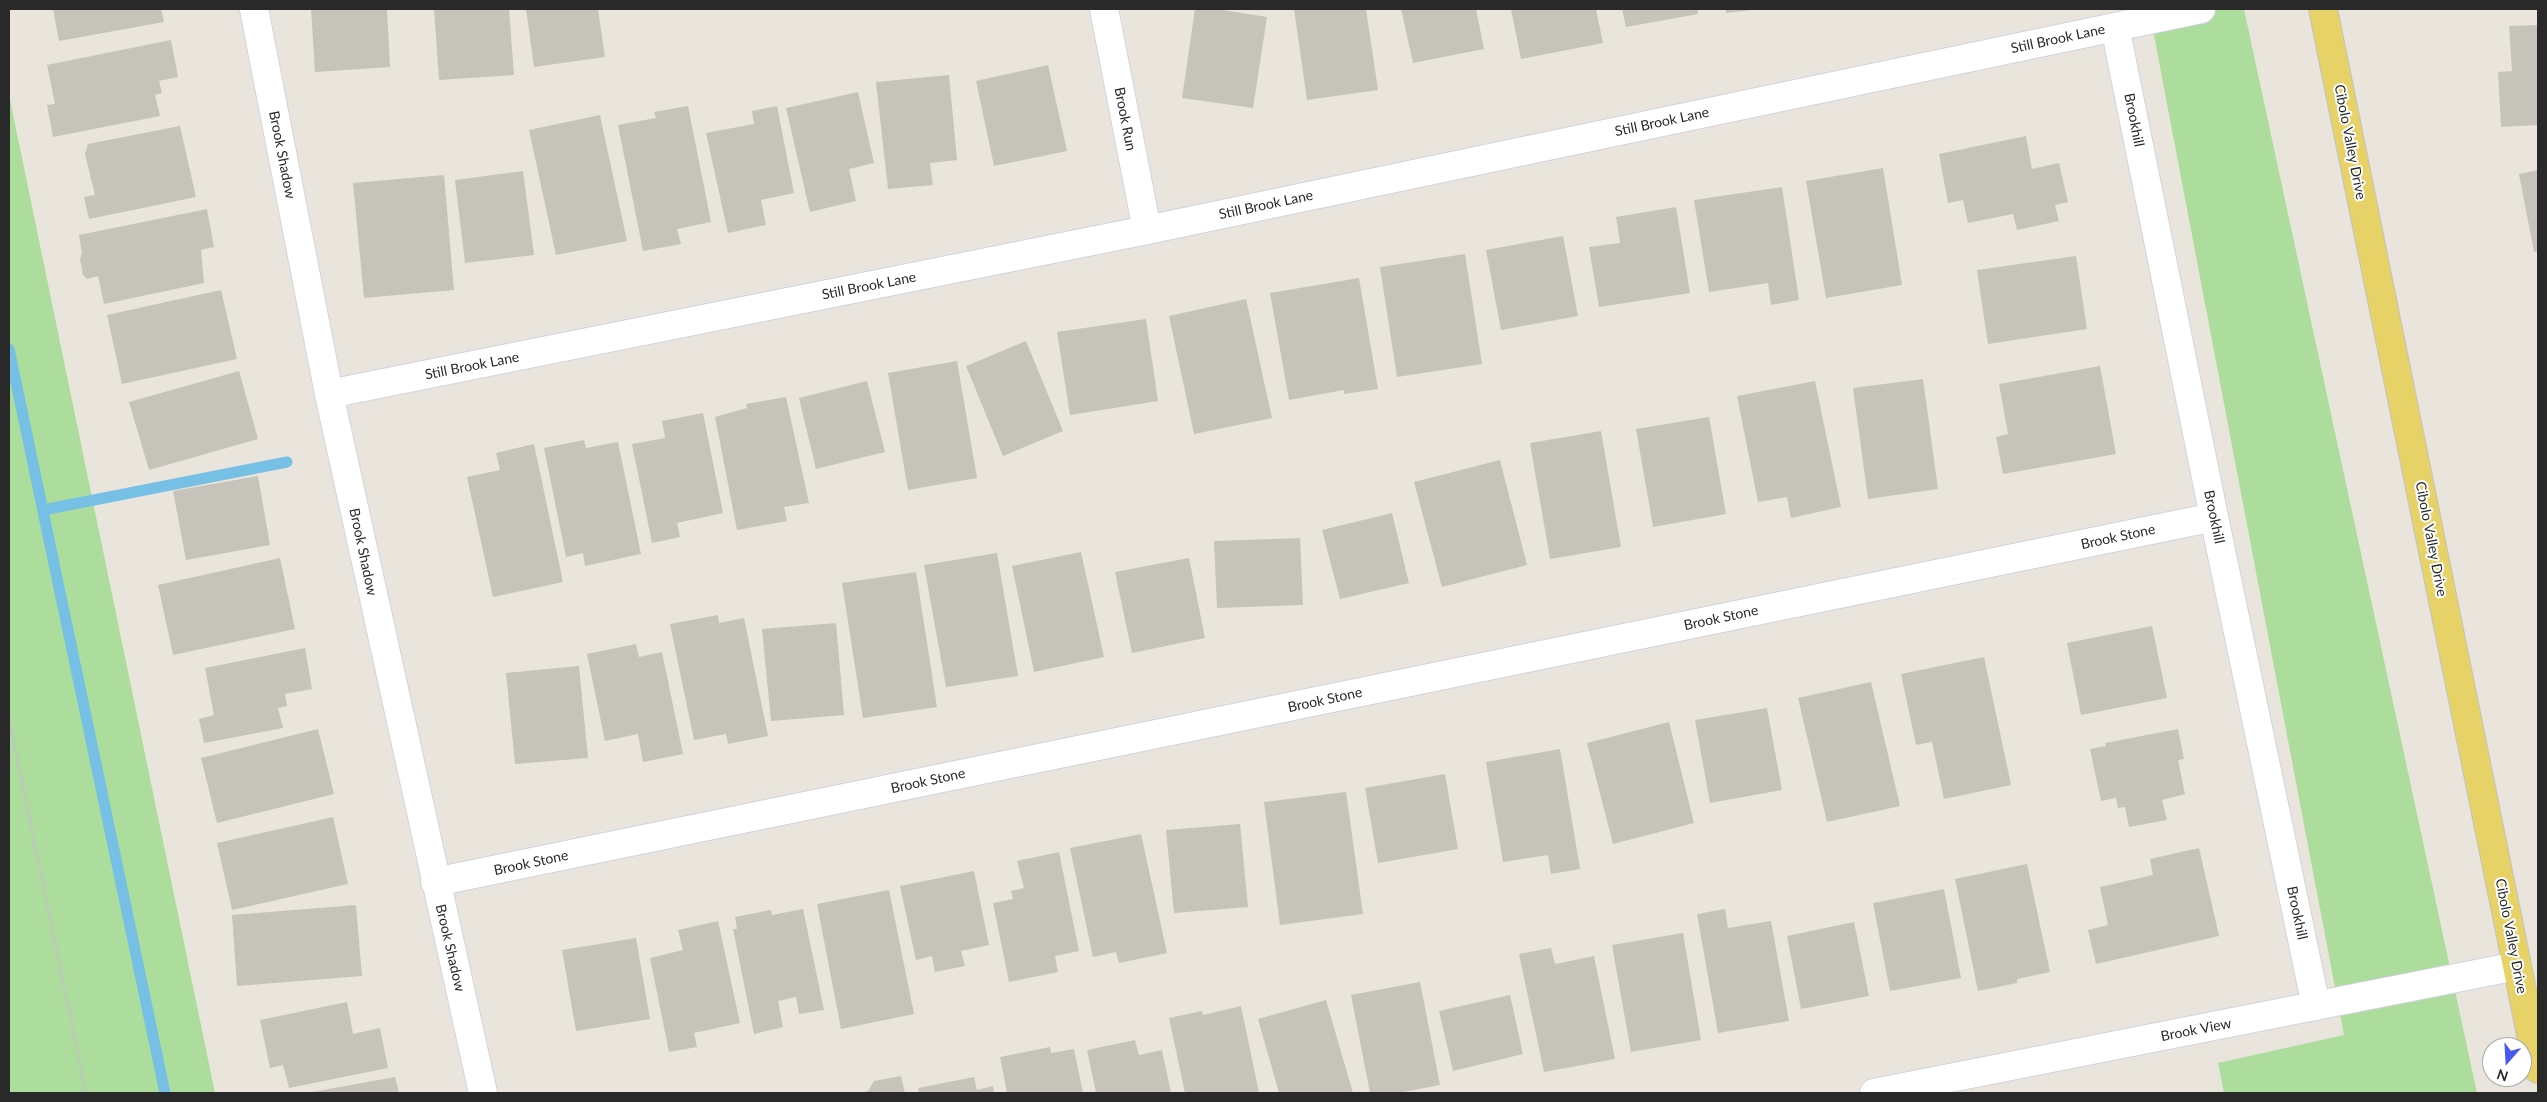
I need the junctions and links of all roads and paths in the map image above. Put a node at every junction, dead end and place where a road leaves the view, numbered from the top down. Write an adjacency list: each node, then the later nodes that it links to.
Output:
1 (254, 9): 7 (street, Brook Shadow)
2 (1104, 9): 6 (street, Brook Run)
3 (2201, 9): 5 (street, Still Brook Lane)
4 (2323, 9): 11 (main road, Cibolo Valley Drive)
5 (2115, 27): 6 (street, Still Brook Lane); 8 (street, Brookhill)
6 (1147, 230): 7 (street, Still Brook Lane)
7 (329, 394): 10 (street, Brook Shadow)
8 (2214, 517): 10 (street, Brook Stone); 12 (street, Brookhill)
9 (9, 719): 14 (path)
10 (435, 882): 15 (street, Brook Shadow)
11 (2517, 966): 12 (street, Brook View); 13 (main road, Cibolo Valley Drive)
12 (2316, 1006): 16 (street, Brook View)
13 (2538, 1069)
14 (86, 1093)
15 (483, 1093)
16 (1874, 1093)

